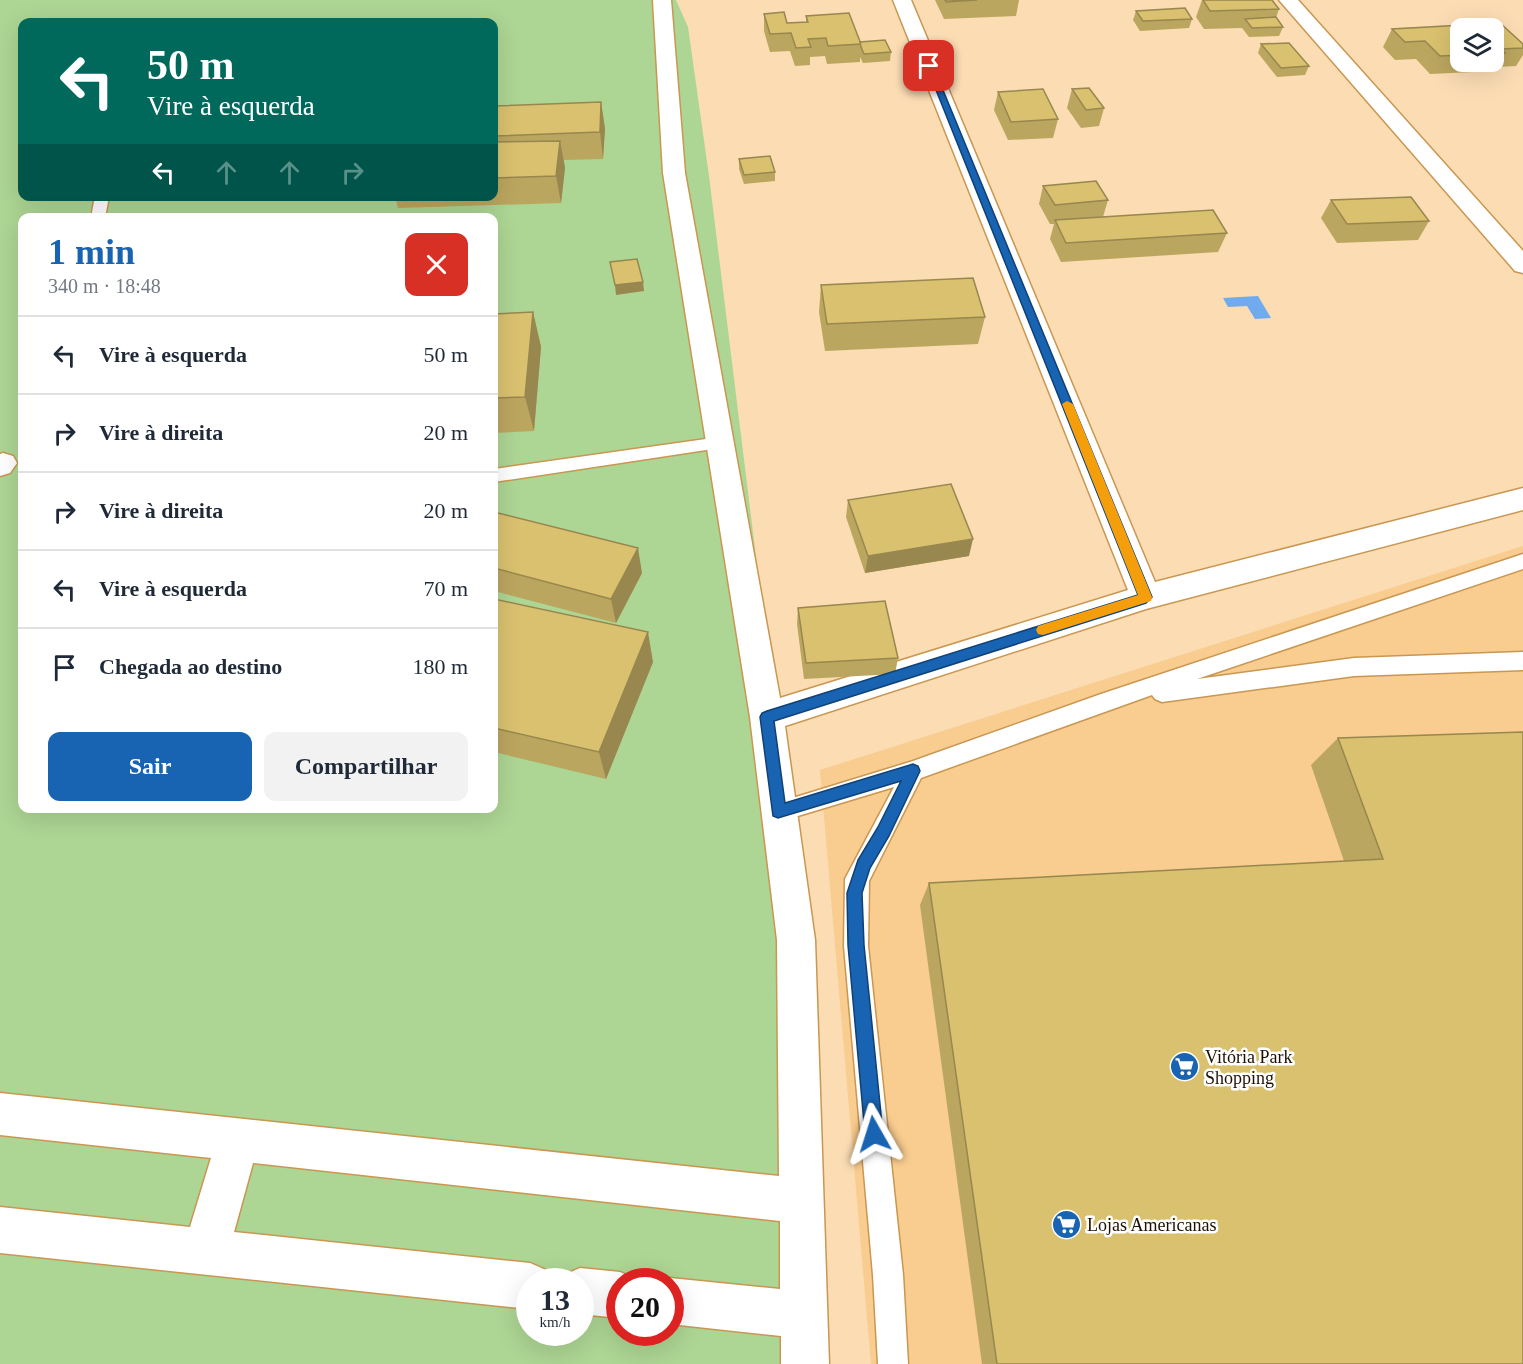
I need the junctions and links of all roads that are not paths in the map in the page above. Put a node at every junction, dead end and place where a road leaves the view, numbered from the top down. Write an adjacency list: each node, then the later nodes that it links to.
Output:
1 (662, 0): 5 (street)
2 (902, 0): 9 (street)
3 (1288, 0): 4 (street)
4 (1523, 266)
5 (720, 443): 6 (lane); 12 (street)
6 (498, 475)
7 (1523, 499): 9 (street)
8 (1523, 561): 11 (lane)
9 (1146, 597): 12 (street)
10 (1523, 661): 11 (lane)
11 (1101, 703): 13 (lane)
12 (767, 717): 14 (street)
13 (913, 771): 14 (lane); 24 (lane)
14 (778, 812): 17 (street)
15 (0, 1114): 16 (street)
16 (238, 1140): 17 (street); 19 (street)
17 (802, 1201): 22 (street)
18 (0, 1230): 19 (street)
19 (206, 1251): 20 (street)
20 (516, 1284)
21 (684, 1302): 22 (street)
22 (804, 1315): 23 (street)
23 (805, 1364)
24 (893, 1364)

